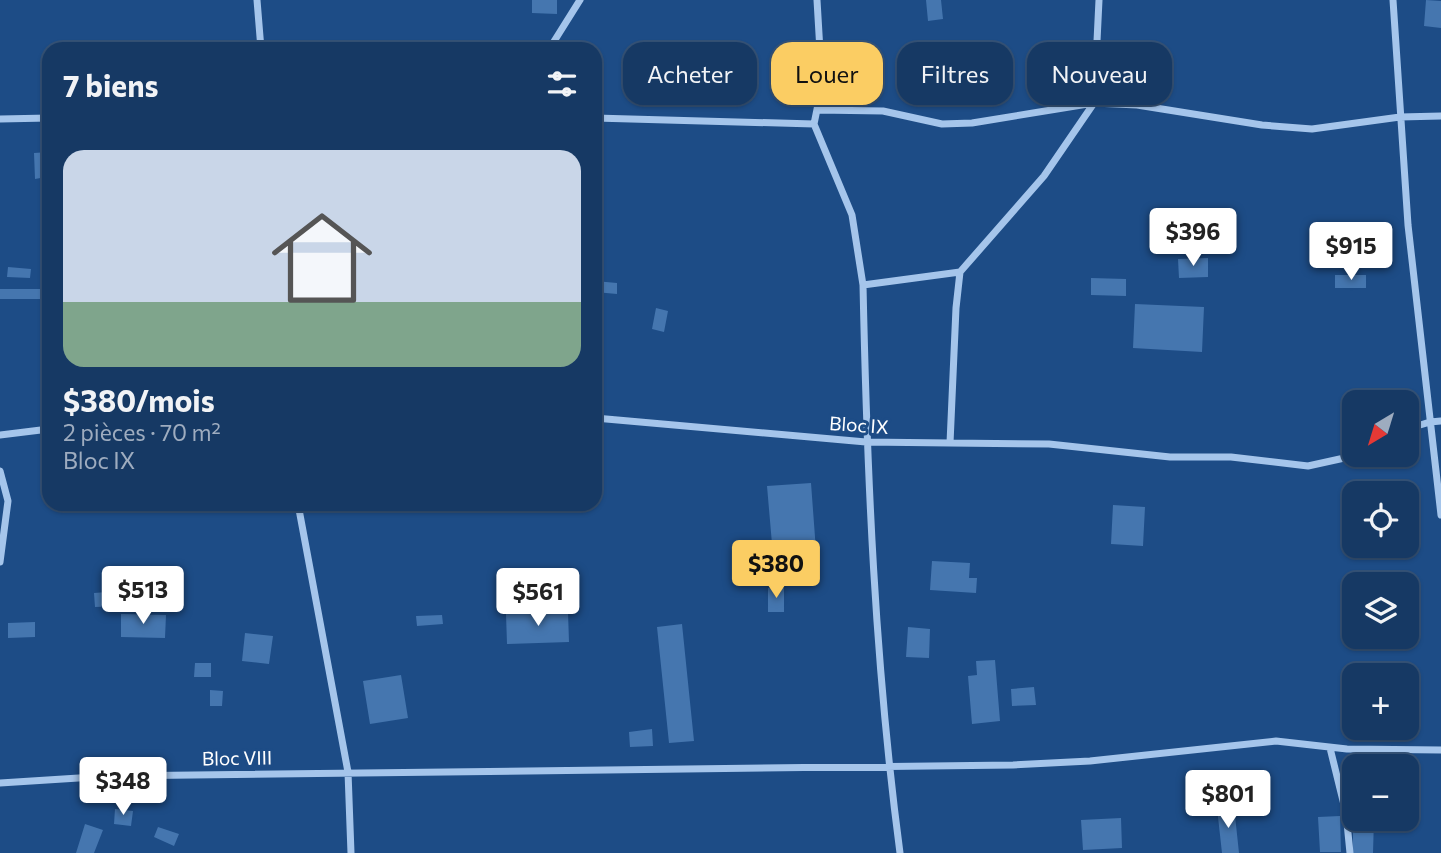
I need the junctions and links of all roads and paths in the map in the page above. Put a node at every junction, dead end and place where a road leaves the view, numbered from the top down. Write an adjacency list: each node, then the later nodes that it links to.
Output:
1 (257, 0): 6 (street)
2 (580, 0): 7 (street)
3 (817, 0): 12 (street)
4 (1099, 0): 8 (street)
5 (1393, 0): 14 (street)
6 (260, 42)
7 (555, 42)
8 (1097, 42)
9 (1082, 105): 12 (street)
10 (1093, 105): 19 (street)
11 (1123, 105): 14 (street)
12 (818, 110): 18 (street)
13 (1441, 116): 14 (street)
14 (1400, 117): 23 (street)
15 (42, 118): 17 (street)
16 (602, 118): 18 (street)
17 (0, 119)
18 (814, 124): 20 (street)
19 (960, 272): 20 (street); 28 (street)
20 (863, 285): 27 (street)
21 (602, 419): 27 (street, Bloc IX)
22 (1441, 421): 23 (street)
23 (1430, 422): 24 (street); 32 (street)
24 (1419, 425)
25 (42, 430): 26 (street)
26 (0, 435)
27 (866, 442): 28 (street, Bloc IX); 36 (street)
28 (950, 443): 29 (street, Bloc IX)
29 (1342, 458)
30 (0, 471): 33 (street)
31 (299, 511): 37 (street)
32 (1441, 515)
33 (0, 562)
34 (1330, 748): 35 (street, Bloc VIII); 36 (street, Bloc VIII); 41 (street)
35 (1441, 750)
36 (888, 768): 37 (street, Bloc VIII); 40 (street)
37 (348, 772): 38 (street, Bloc VIII); 39 (street)
38 (0, 783)
39 (351, 853)
40 (900, 853)
41 (1350, 853)

